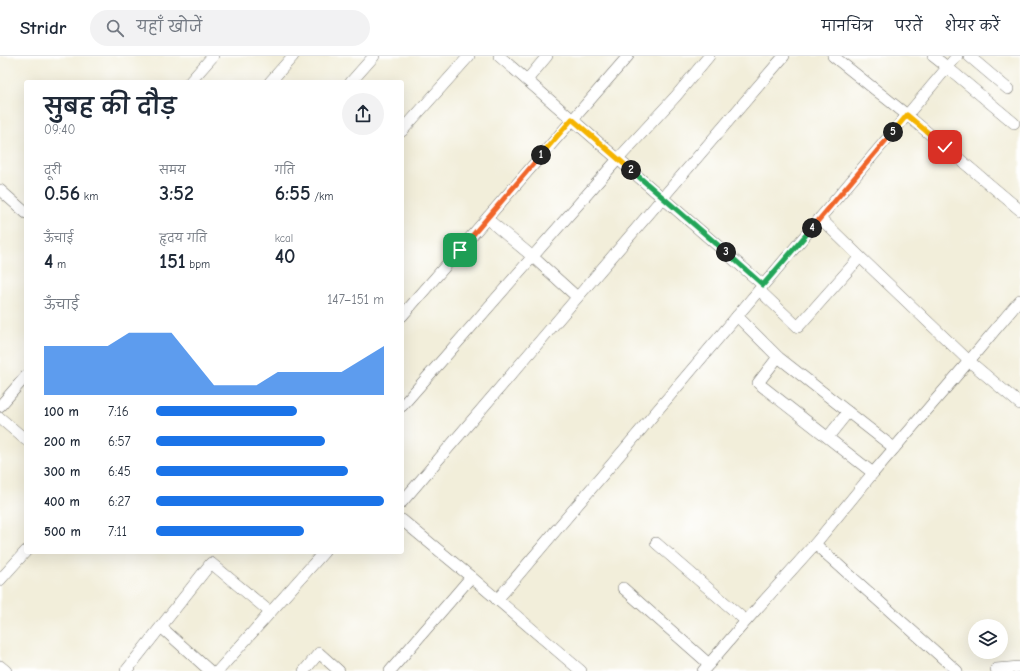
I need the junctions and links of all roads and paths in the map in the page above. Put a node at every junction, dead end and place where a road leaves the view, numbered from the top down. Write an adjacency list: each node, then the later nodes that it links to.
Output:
1 (213, 56): 15 (street)
2 (293, 56): 16 (street)
3 (374, 56): 17 (street)
4 (469, 56): 23 (street)
5 (499, 56): 18 (street)
6 (547, 56): 18 (street)
7 (628, 56): 21 (street)
8 (709, 56): 24 (street)
9 (784, 56): 26 (street)
10 (833, 56): 20 (street)
11 (933, 56): 14 (street)
12 (957, 56): 14 (street)
13 (970, 56): 19 (street)
14 (947, 67): 20 (street); 22 (street)
15 (192, 80)
16 (272, 80)
17 (353, 80)
18 (527, 80): 21 (street)
19 (1008, 89)
20 (907, 115): 27 (street); 30 (street)
21 (572, 119): 24 (street); 29 (street)
22 (1014, 124)
23 (404, 129)
24 (618, 159): 26 (street); 31 (street)
25 (0, 190): 28 (street)
26 (663, 198): 33 (street); 34 (street)
27 (1020, 210)
28 (24, 211)
29 (488, 217): 31 (street); 36 (street)
30 (820, 218): 32 (street); 33 (street)
31 (533, 257): 34 (street); 41 (street)
32 (860, 257): 33 (street); 39 (street)
33 (761, 288): 37 (street)
34 (577, 297): 50 (street)
35 (1020, 300): 39 (street)
36 (404, 314)
37 (737, 316): 38 (street); 59 (street)
38 (778, 357): 44 (street); 46 (street)
39 (969, 361): 42 (street); 48 (street)
40 (24, 378): 43 (street)
41 (404, 404)
42 (1020, 404)
43 (0, 406)
44 (848, 412): 46 (street); 48 (street)
45 (0, 418): 47 (street)
46 (828, 437): 49 (street)
47 (24, 438)
48 (894, 448): 49 (street)
49 (873, 473): 53 (street)
50 (404, 500)
51 (404, 522): 56 (street)
52 (656, 543): 61 (street)
53 (815, 544): 61 (street); 75 (street)
54 (24, 552): 57 (street)
55 (322, 554): 60 (street)
56 (471, 577): 59 (street); 73 (street)
57 (0, 580)
58 (623, 588): 64 (street)
59 (498, 600): 74 (street)
60 (270, 612): 62 (street); 70 (street)
61 (746, 621): 64 (street)
62 (161, 627): 68 (street); 69 (street)
63 (0, 666): 67 (street)
64 (706, 667)
65 (1020, 667): 66 (street)
66 (996, 668)
67 (6, 671)
68 (126, 671)
69 (210, 671)
70 (218, 671)
71 (304, 671): 72 (street)
72 (339, 671)
73 (390, 671)
74 (581, 671)
75 (957, 671)

